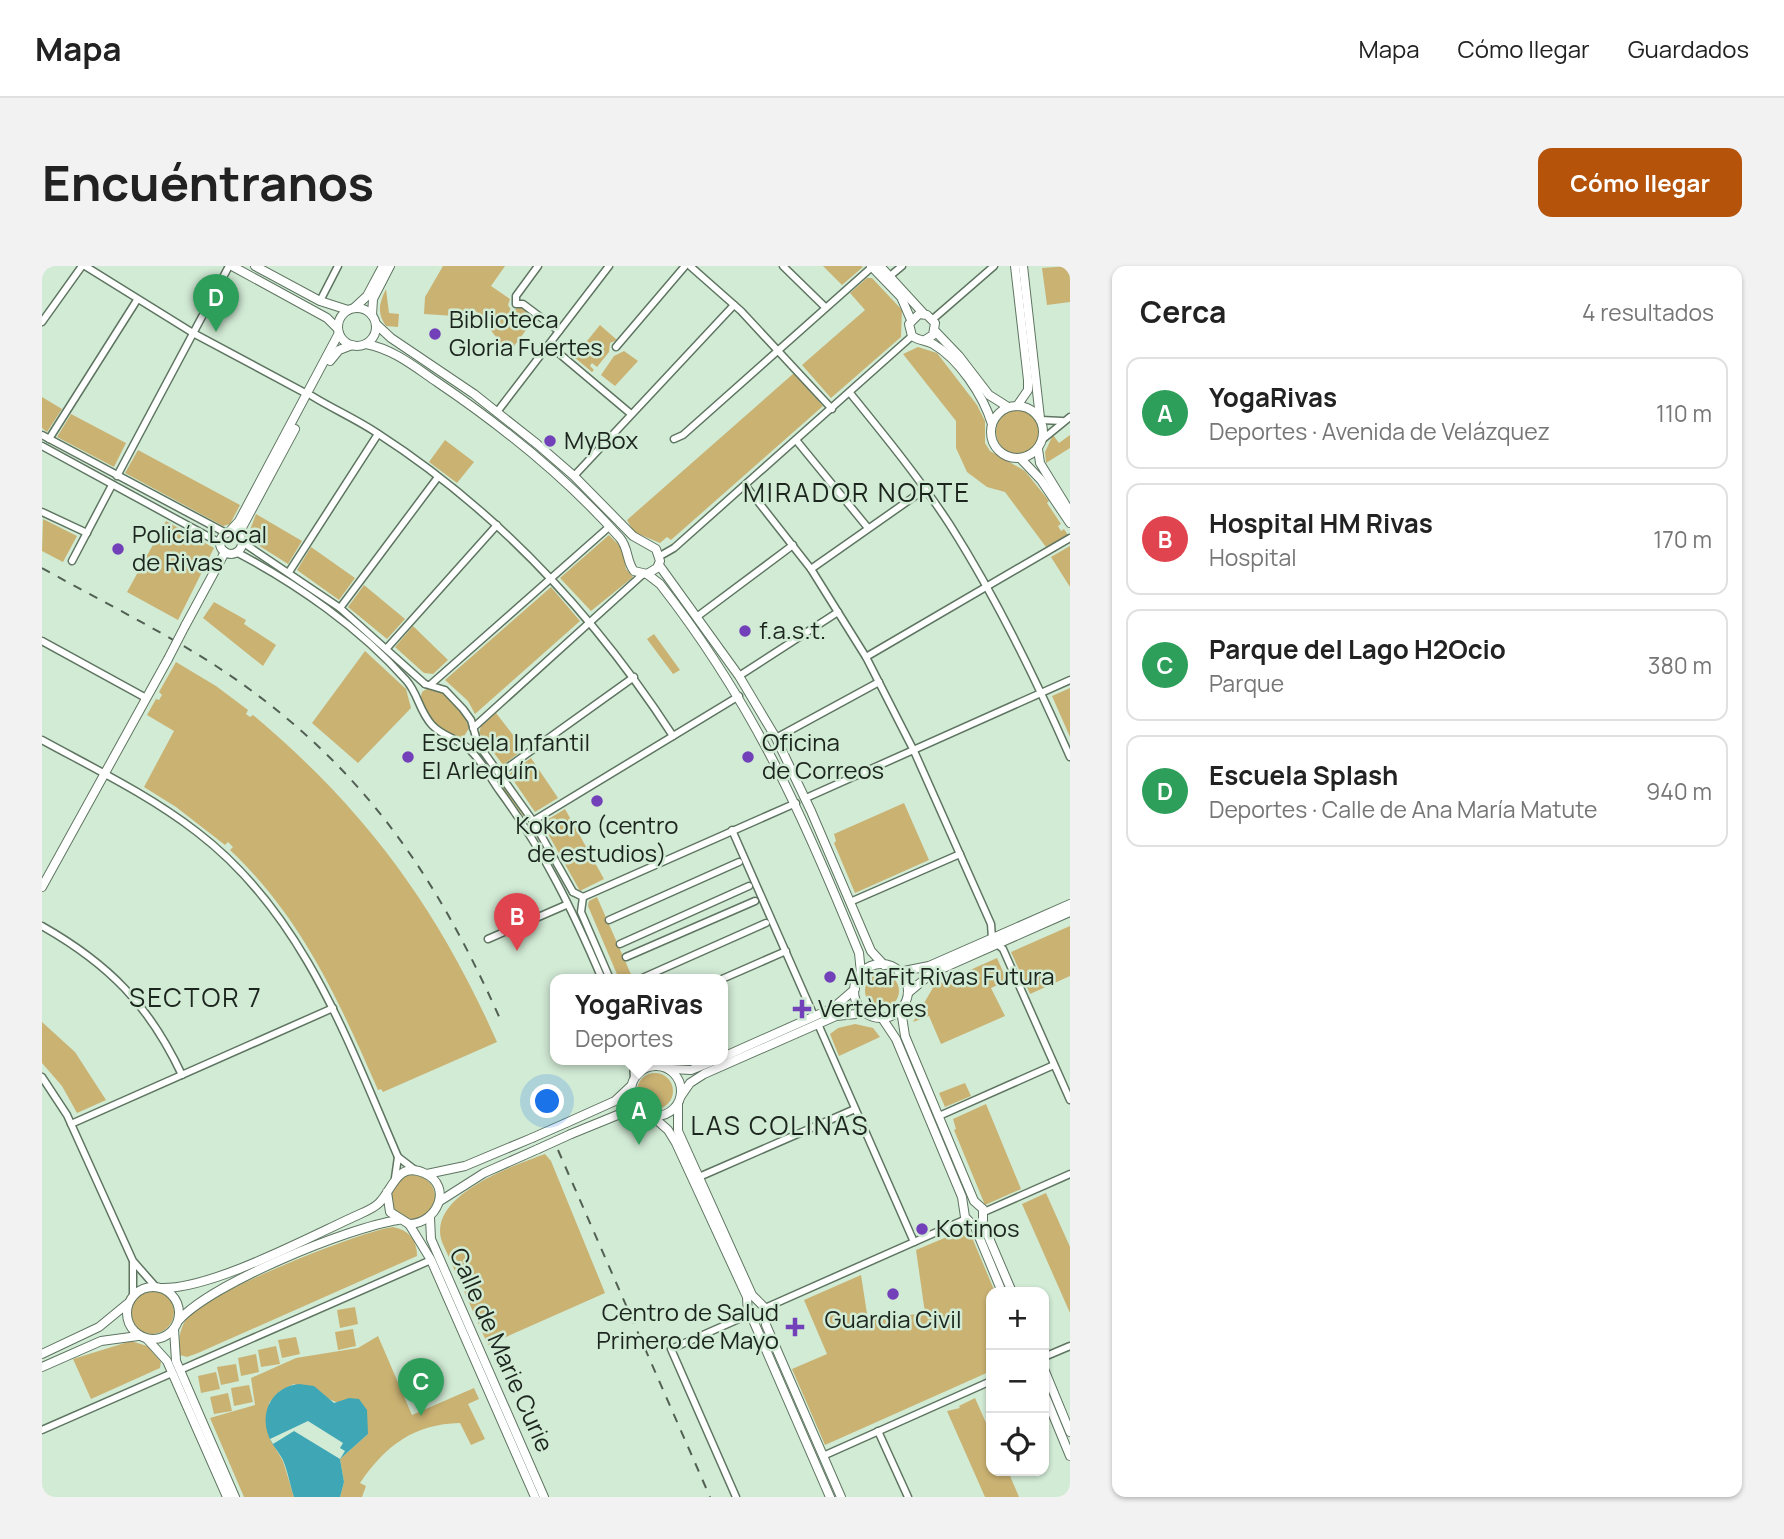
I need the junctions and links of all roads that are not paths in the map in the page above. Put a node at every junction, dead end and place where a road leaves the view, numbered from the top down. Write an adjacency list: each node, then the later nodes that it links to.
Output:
1 (84, 266): 19 (street); 28 (street)
2 (231, 266): 29 (street); 32 (street)
3 (255, 266): 20 (street)
4 (328, 266): 17 (street)
5 (383, 266): 23 (street)
6 (390, 266): 25 (street)
7 (538, 266): 30 (street)
8 (609, 266): 30 (street)
9 (688, 266): 21 (street); 38 (street)
10 (783, 266): 22 (street)
11 (872, 266): 22 (street); 27 (street)
12 (880, 266): 18 (street)
13 (902, 266): 18 (street)
14 (994, 266): 26 (street)
15 (1015, 266): 42 (street)
16 (1023, 266): 47 (street)
17 (337, 268): 20 (street)
18 (890, 276): 24 (street)
19 (137, 300): 32 (street); 51 (street)
20 (320, 301): 23 (street)
21 (734, 305): 39 (street); 45 (street)
22 (825, 307): 39 (street)
23 (351, 309): 25 (street); 29 (street)
24 (924, 314): 26 (street); 27 (street)
25 (374, 319): 35 (street); 44 (street)
26 (933, 319): 31 (street)
27 (911, 320): 33 (street)
28 (42, 322)
29 (339, 331): 36 (street); 41 (street)
30 (559, 331): 37 (street)
31 (935, 331): 34 (street); 42 (street)
32 (193, 333): 41 (street); 58 (street)
33 (912, 336): 34 (street); 40 (street)
34 (925, 340): 48 (street)
35 (366, 344): 36 (street); 68 (street)
36 (352, 345): 41 (street)
37 (549, 345): 44 (street); 45 (street)
38 (617, 347)
39 (778, 350): 43 (street); 52 (street)
40 (850, 393): 43 (street); 63 (street)
41 (309, 395): 49 (street); 71 (street)
42 (1012, 406): 47 (street); 48 (street)
43 (832, 409): 54 (street)
44 (497, 412): 59 (street)
45 (631, 414): 59 (street)
46 (1068, 418): 47 (street); 53 (street)
47 (1040, 419): 53 (street)
48 (992, 424): 57 (street)
49 (378, 434): 60 (street); 82 (street)
50 (42, 435): 51 (street)
51 (49, 439): 58 (street)
52 (674, 439)
53 (1043, 439): 56 (street)
54 (796, 440): 62 (street); 69 (street)
55 (42, 446): 61 (street)
56 (1038, 449): 57 (street); 65 (street)
57 (1021, 458): 66 (street)
58 (117, 476): 71 (street)
59 (573, 476): 74 (street)
60 (438, 477): 67 (street); 86 (street)
61 (113, 485): 70 (street); 73 (street)
62 (745, 485): 75 (street); 80 (street)
63 (925, 489): 69 (street); 85 (street)
64 (42, 512): 70 (street)
65 (1070, 512)
66 (1070, 523)
67 (496, 525): 84 (street); 91 (street)
68 (609, 527): 78 (street); 84 (street)
69 (868, 528): 81 (street)
70 (87, 533): 79 (street)
71 (234, 536): 73 (street); 77 (street); 82 (street)
72 (1070, 538): 85 (street)
73 (220, 543): 76 (street)
74 (644, 543): 78 (street); 80 (street)
75 (793, 545): 81 (street); 88 (street)
76 (225, 552): 77 (street); 101 (street, bridge)
77 (236, 552): 98 (street)
78 (629, 555): 83 (street)
79 (72, 561)
80 (659, 561): 83 (street); 88 (street)
81 (811, 569): 87 (street)
82 (289, 572): 86 (street)
83 (645, 574): 89 (street); 100 (street)
84 (551, 577): 89 (street); 97 (street)
85 (987, 586): 92 (street); 99 (street)
86 (340, 608): 91 (street)
87 (838, 612): 92 (street); 93 (street)
88 (698, 616): 93 (street)
89 (590, 621): 94 (street); 102 (street)
90 (42, 640): 101 (street)
91 (387, 648): 97 (street)
92 (866, 657): 96 (street)
93 (739, 676): 104 (street)
94 (634, 677): 103 (street); 109 (street)
95 (1070, 680): 99 (street)
96 (879, 682): 104 (street); 107 (street)
97 (427, 684): 98 (street); 102 (street)
98 (416, 693): 106 (street)
99 (1041, 693): 107 (street); 108 (street)
100 (739, 696): 103 (street); 112 (street)
101 (146, 698): 110 (street)
102 (473, 730): 106 (street); 109 (street)
103 (673, 736): 113 (street)
104 (776, 738): 111 (street)
105 (42, 740): 110 (street)
106 (459, 743): 119 (street)
107 (914, 751): 111 (street); 115 (street)
108 (1070, 757)
109 (500, 773): 113 (street)
110 (104, 774): 118 (street); 145 (street)
111 (806, 798): 122 (street)
112 (796, 803): 114 (street); 138 (street)
113 (533, 821): 119 (street)
114 (732, 830): 120 (street); 134 (street)
115 (960, 854): 122 (street); 132 (street)
116 (739, 862): 128 (street)
117 (749, 886): 133 (street)
118 (42, 887)
119 (570, 894): 120 (street); 124 (street)
120 (583, 897): 125 (street)
121 (755, 901): 135 (street)
122 (850, 902): 136 (street)
123 (1070, 904): 132 (street)
124 (566, 905): 126 (street); 131 (street)
125 (581, 908): 126 (street); 140 (street)
126 (572, 911): 139 (street)
127 (1070, 912): 132 (street)
128 (609, 920)
129 (766, 923): 141 (street)
130 (42, 926): 158 (street)
131 (488, 939)
132 (995, 941): 137 (street); 144 (street); 156 (street)
133 (620, 944)
134 (786, 951): 142 (street); 149 (street)
135 (626, 957)
136 (884, 965): 137 (street); 138 (street)
137 (900, 972): 144 (street)
138 (861, 973): 143 (street)
139 (600, 974)
140 (608, 974)
141 (651, 974)
142 (728, 976)
143 (855, 989): 147 (street); 149 (street)
144 (908, 993): 146 (street)
145 (333, 1008): 158 (street); 167 (street)
146 (901, 1010): 148 (street); 165 (street)
147 (866, 1013): 148 (street); 149 (street)
148 (882, 1018): 178 (street)
149 (816, 1020): 150 (street); 151 (street); 163 (street)
150 (728, 1055)
151 (728, 1062)
152 (633, 1065): 160 (street)
153 (661, 1065): 157 (street)
154 (703, 1065): 157 (street)
155 (723, 1065): 161 (street)
156 (1054, 1065): 162 (street); 165 (street)
157 (664, 1067): 160 (street); 161 (street)
158 (183, 1075): 166 (street)
159 (42, 1077): 166 (street)
160 (633, 1083): 164 (street); 169 (street, bridge)
161 (680, 1100): 164 (street); 171 (street)
162 (1070, 1100)
163 (855, 1109): 171 (street); 181 (street)
164 (650, 1115): 174 (street, bridge); 189 (street)
165 (939, 1116): 175 (street)
166 (71, 1124): 183 (street)
167 (398, 1157): 168 (street); 172 (street)
168 (417, 1171): 169 (street); 172 (street)
169 (427, 1174): 174 (street)
170 (1070, 1174): 176 (street)
171 (698, 1177): 189 (street)
172 (395, 1178): 173 (street)
173 (387, 1192): 179 (street); 184 (street)
174 (440, 1201): 177 (street)
175 (977, 1205): 176 (street); 178 (street)
176 (983, 1216): 178 (street); 186 (street)
177 (430, 1218): 180 (street); 209 (street, Calle de Marie Curie)
178 (968, 1218): 181 (street); 185 (street)
179 (398, 1220): 180 (street); 190 (street)
180 (409, 1224): 182 (street, Calle de Marie Curie)
181 (914, 1242): 189 (street)
182 (431, 1260): 197 (street); 208 (street, Calle de Marie Curie)
183 (133, 1261): 184 (street); 187 (street)
184 (159, 1287): 187 (street); 190 (street)
185 (1000, 1287)
186 (1010, 1287)
187 (133, 1295): 188 (street)
188 (127, 1304): 192 (street); 194 (street)
189 (756, 1311): 204 (street); 210 (street); 211 (street)
190 (179, 1320): 191 (street)
191 (174, 1329): 192 (street); 197 (street)
192 (144, 1337): 196 (street); 197 (street)
193 (1070, 1346): 195 (street)
194 (42, 1354)
195 (1049, 1355)
196 (42, 1367)
197 (176, 1372): 201 (street); 206 (street); 207 (street)
198 (1049, 1381): 203 (street)
199 (986, 1383): 202 (street)
200 (1049, 1405): 205 (street)
201 (42, 1430)
202 (878, 1431): 204 (street); 213 (street)
203 (1070, 1432)
204 (823, 1456): 212 (street)
205 (1070, 1456)
206 (227, 1497)
207 (235, 1497)
208 (535, 1497)
209 (544, 1497)
210 (736, 1497)
211 (830, 1497)
212 (841, 1497)
213 (908, 1497)

